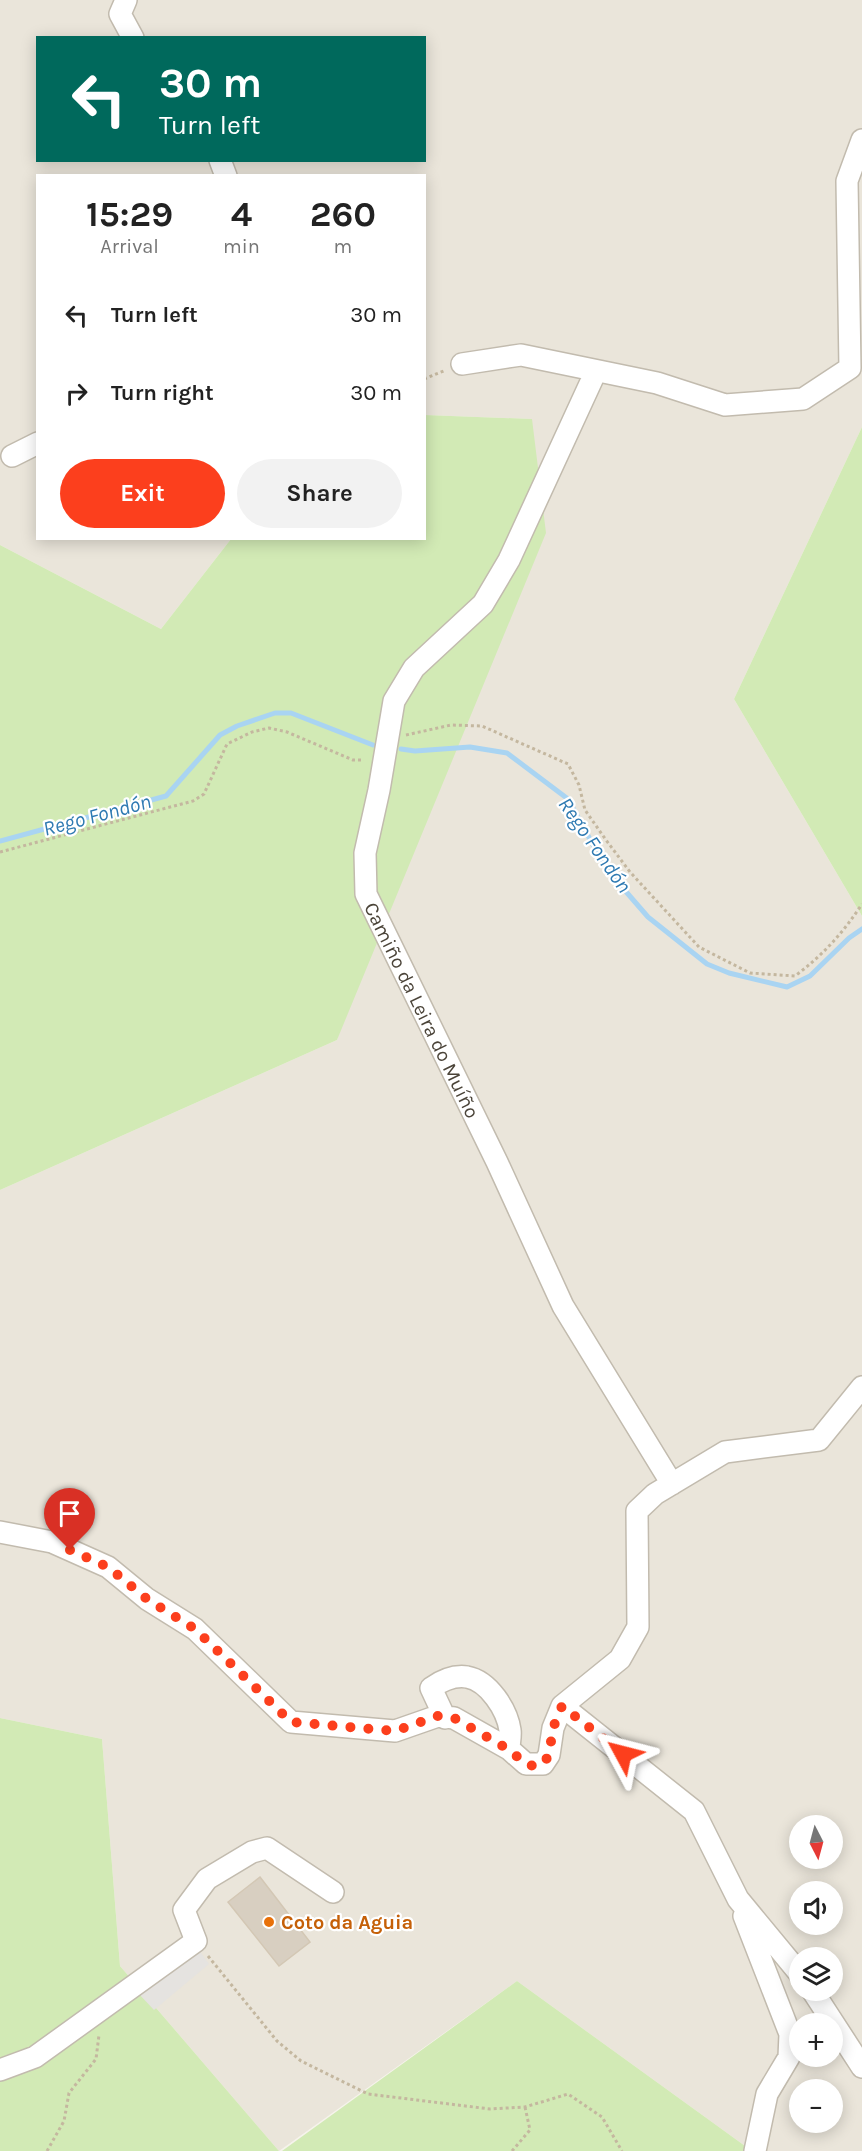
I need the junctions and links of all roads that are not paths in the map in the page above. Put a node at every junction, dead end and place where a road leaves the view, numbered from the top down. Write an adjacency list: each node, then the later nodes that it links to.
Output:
1 (126, 0): 2 (street)
2 (133, 36)
3 (862, 140): 5 (street)
4 (462, 364): 5 (street)
5 (596, 371): 9 (street, Camiño da Leira do Muíño)
6 (36, 444): 7 (street)
7 (12, 456)
8 (862, 1387): 9 (street)
9 (672, 1484): 11 (street)
10 (0, 1532): 12 (street)
11 (562, 1706): 13 (street); 15 (street)
12 (445, 1718): 13 (street); 13 (street)
13 (508, 1749)
14 (333, 1892): 19 (street)
15 (738, 1899): 16 (street); 20 (street)
16 (789, 1961)
17 (819, 2001): 18 (street)
18 (862, 2067)
19 (0, 2070)
20 (755, 2151)

